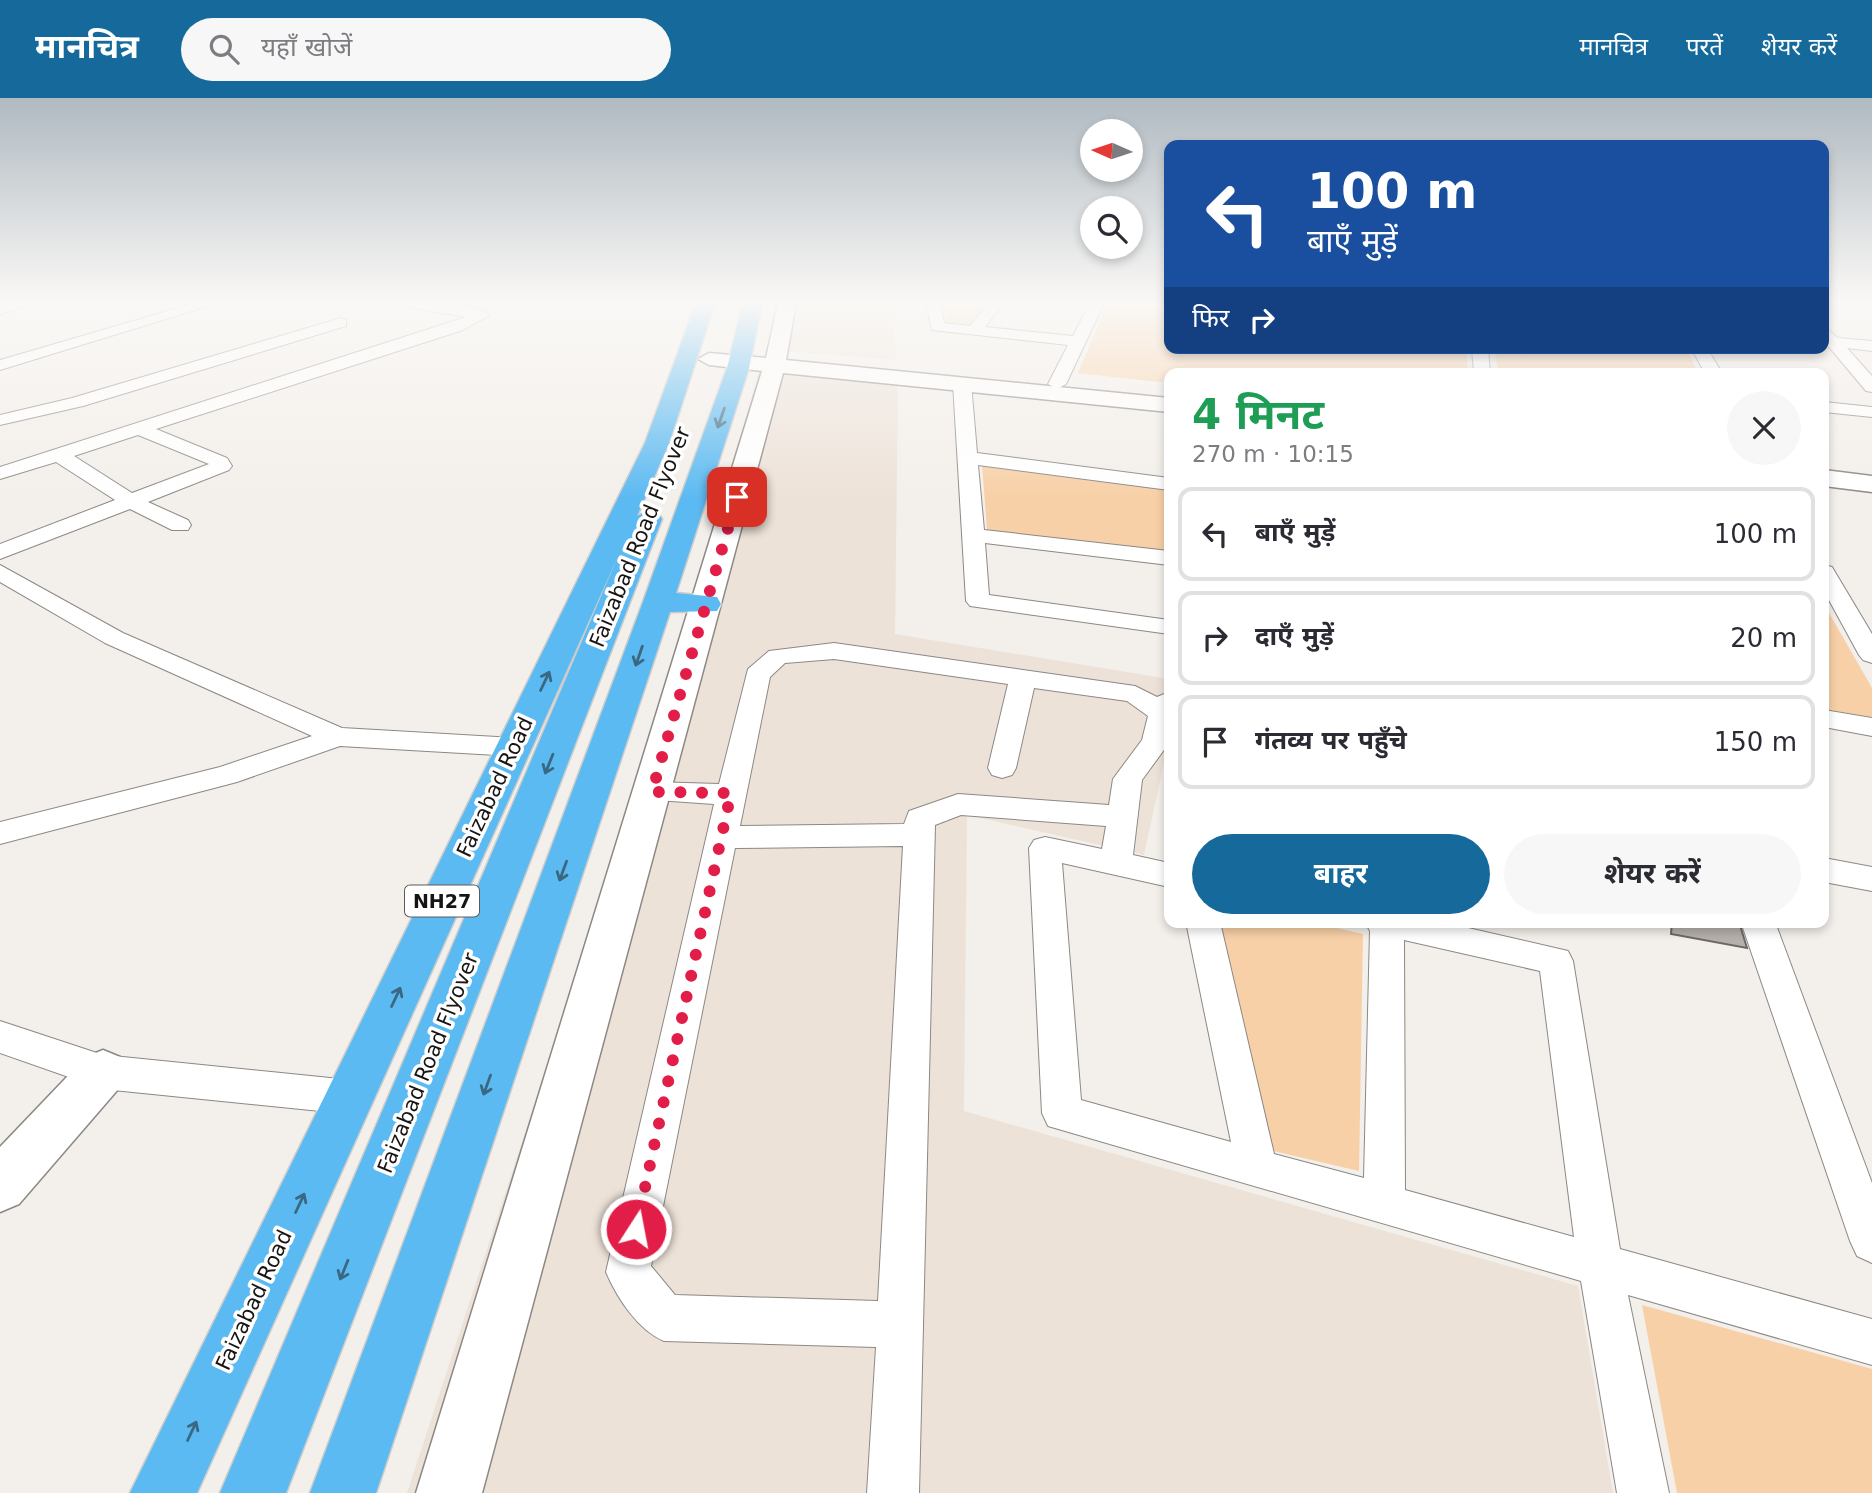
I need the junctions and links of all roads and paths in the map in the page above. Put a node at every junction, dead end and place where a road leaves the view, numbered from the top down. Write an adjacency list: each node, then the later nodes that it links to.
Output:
1 (190, 368): 18 (street)
2 (329, 368): 19 (street)
3 (717, 368): 45 (highway, Faizabad Road / NH27, one-way to 3)
4 (723, 368): 72 (highway, Faizabad Road Flyover, one-way to 72)
5 (725, 368): 35 (highway, NH27, one-way to 35)
6 (728, 368): 36 (street)
7 (850, 368): 11 (street)
8 (894, 368): 12 (street)
9 (1064, 368): 12 (street)
10 (1856, 368): 13 (street)
11 (962, 383): 15 (street); 21 (street)
12 (1056, 384): 14 (street)
13 (1871, 385)
14 (1164, 395)
15 (1164, 404)
16 (1829, 408): 17 (street)
17 (1872, 412)
18 (2, 418)
19 (139, 429): 20 (street); 28 (street)
20 (59, 455): 23 (street); 28 (street)
21 (967, 458): 26 (street); 30 (street)
22 (1829, 469): 24 (street)
23 (0, 473)
24 (1872, 473)
25 (1829, 479): 27 (street)
26 (1164, 483)
27 (1872, 484)
28 (130, 501): 29 (street); 31 (street)
29 (180, 525)
30 (973, 535): 32 (street); 38 (street)
31 (0, 552)
32 (1164, 557)
33 (0, 572): 44 (street)
34 (1829, 590): 37 (street)
35 (658, 602): 36 (highway); 73 (highway, NH27, one-way to 73)
36 (706, 604): 47 (street)
37 (1834, 607): 39 (street)
38 (1164, 626)
39 (1872, 654)
40 (1023, 678): 42 (street); 46 (street); 48 (street)
41 (1829, 720): 43 (street)
42 (1164, 724): 49 (street)
43 (1872, 727)
44 (338, 737): 45 (street); 50 (street)
45 (514, 747): 63 (highway, Faizabad Road / NH27, one-way to 45)
46 (1002, 768)
47 (652, 792): 48 (street); 74 (street)
48 (731, 793): 52 (street)
49 (1122, 817): 51 (street); 53 (street)
50 (0, 832)
51 (919, 835): 52 (street); 69 (street)
52 (722, 837): 69 (street)
53 (1116, 864): 55 (street); 64 (street)
54 (1829, 871): 56 (street)
55 (1164, 874)
56 (1872, 879)
57 (1204, 928): 64 (street)
58 (1385, 928): 66 (street)
59 (1408, 928): 68 (street)
60 (1760, 928): 67 (street)
61 (0, 1037): 62 (street)
62 (103, 1072): 63 (street); 65 (street)
63 (350, 1097): 71 (highway, Faizabad Road / NH27, one-way to 63)
64 (1257, 1168): 66 (street)
65 (0, 1186)
66 (1384, 1204): 68 (street)
67 (1872, 1241)
68 (1600, 1265): 70 (street); 76 (street)
69 (900, 1325): 75 (street)
70 (1872, 1342)
71 (163, 1493)
72 (253, 1493)
73 (343, 1493)
74 (449, 1493)
75 (893, 1493)
76 (1643, 1493)

